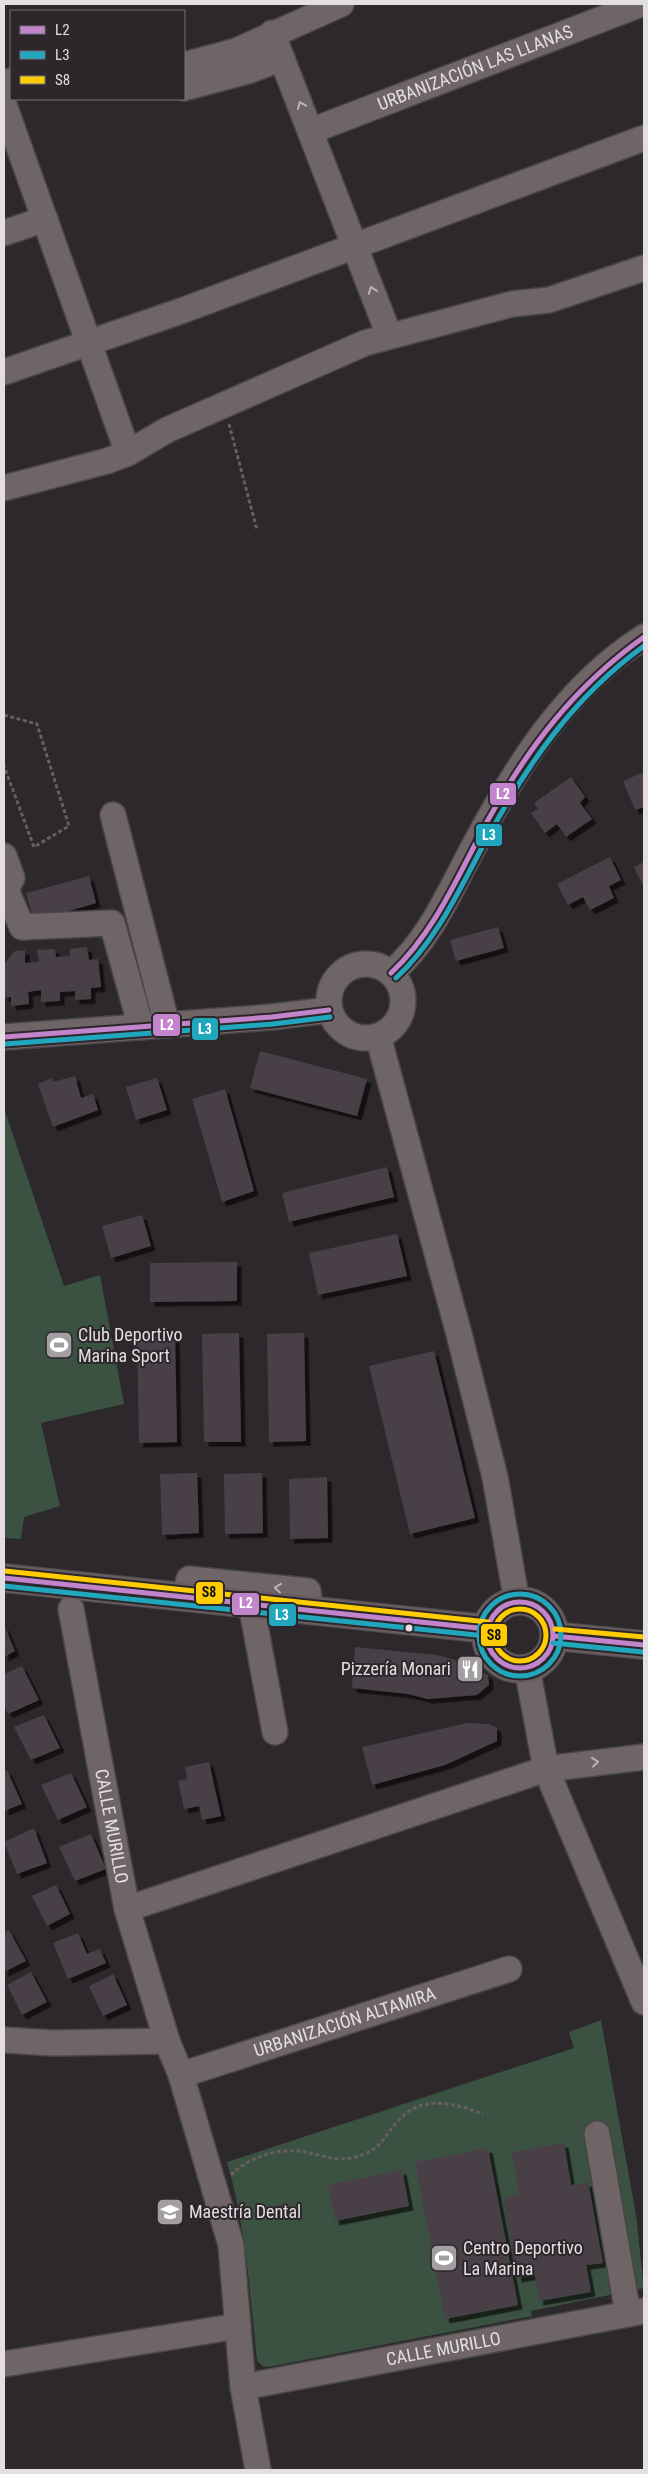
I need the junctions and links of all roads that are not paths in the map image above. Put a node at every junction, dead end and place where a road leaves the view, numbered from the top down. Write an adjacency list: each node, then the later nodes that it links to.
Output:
1 (342, 4): 3 (street)
2 (641, 4): 8 (street, URBANIZACIÓN LAS LLANAS)
3 (272, 33): 4 (street); 5 (street)
4 (282, 58): 6 (street); 8 (street, one-way to 4)
5 (185, 65)
6 (185, 88)
7 (4, 105): 10 (street)
8 (311, 131): 12 (street)
9 (644, 138): 12 (street)
10 (46, 218): 11 (street); 15 (street)
11 (4, 233)
12 (356, 246): 14 (street, one-way to 12); 15 (street)
13 (644, 268): 14 (street)
14 (389, 335): 17 (street)
15 (88, 344): 16 (street); 17 (street)
16 (4, 372)
17 (128, 453): 18 (street)
18 (4, 488)
19 (644, 637): 22 (street)
20 (113, 815): 24 (street)
21 (4, 856): 25 (street)
22 (391, 973): 23 (street); 27 (street)
23 (329, 1010): 24 (street); 27 (street)
24 (167, 1025): 25 (street)
25 (141, 1027): 26 (street)
26 (4, 1036)
27 (378, 1036): 30 (street)
28 (4, 1578): 29 (main road)
29 (184, 1597): 31 (main road); 33 (street, one-way to 29)
30 (517, 1602): 34 (main road); 35 (main road)
31 (251, 1604): 33 (main road); 38 (street)
32 (71, 1609): 41 (street, CALLE MURILLO)
33 (310, 1610): 34 (main road)
34 (487, 1629): 37 (main road)
35 (554, 1636): 36 (main road); 37 (main road)
36 (644, 1645)
37 (527, 1668): 40 (street)
38 (275, 1732)
39 (644, 1757): 40 (street, one-way to 39)
40 (546, 1768): 41 (street); 43 (street)
41 (128, 1909): 45 (street, CALLE MURILLO)
42 (509, 1969): 46 (street, URBANIZACIÓN ALTAMIRA)
43 (644, 2002)
44 (4, 2040): 45 (street)
45 (167, 2041): 46 (street, CALLE MURILLO)
46 (181, 2075): 49 (street, CALLE MURILLO)
47 (597, 2134): 48 (street)
48 (636, 2312): 51 (street, CALLE MURILLO)
49 (238, 2326): 50 (street); 51 (street, CALLE MURILLO)
50 (4, 2364)
51 (243, 2387): 52 (street, CALLE MURILLO)
52 (258, 2470)

